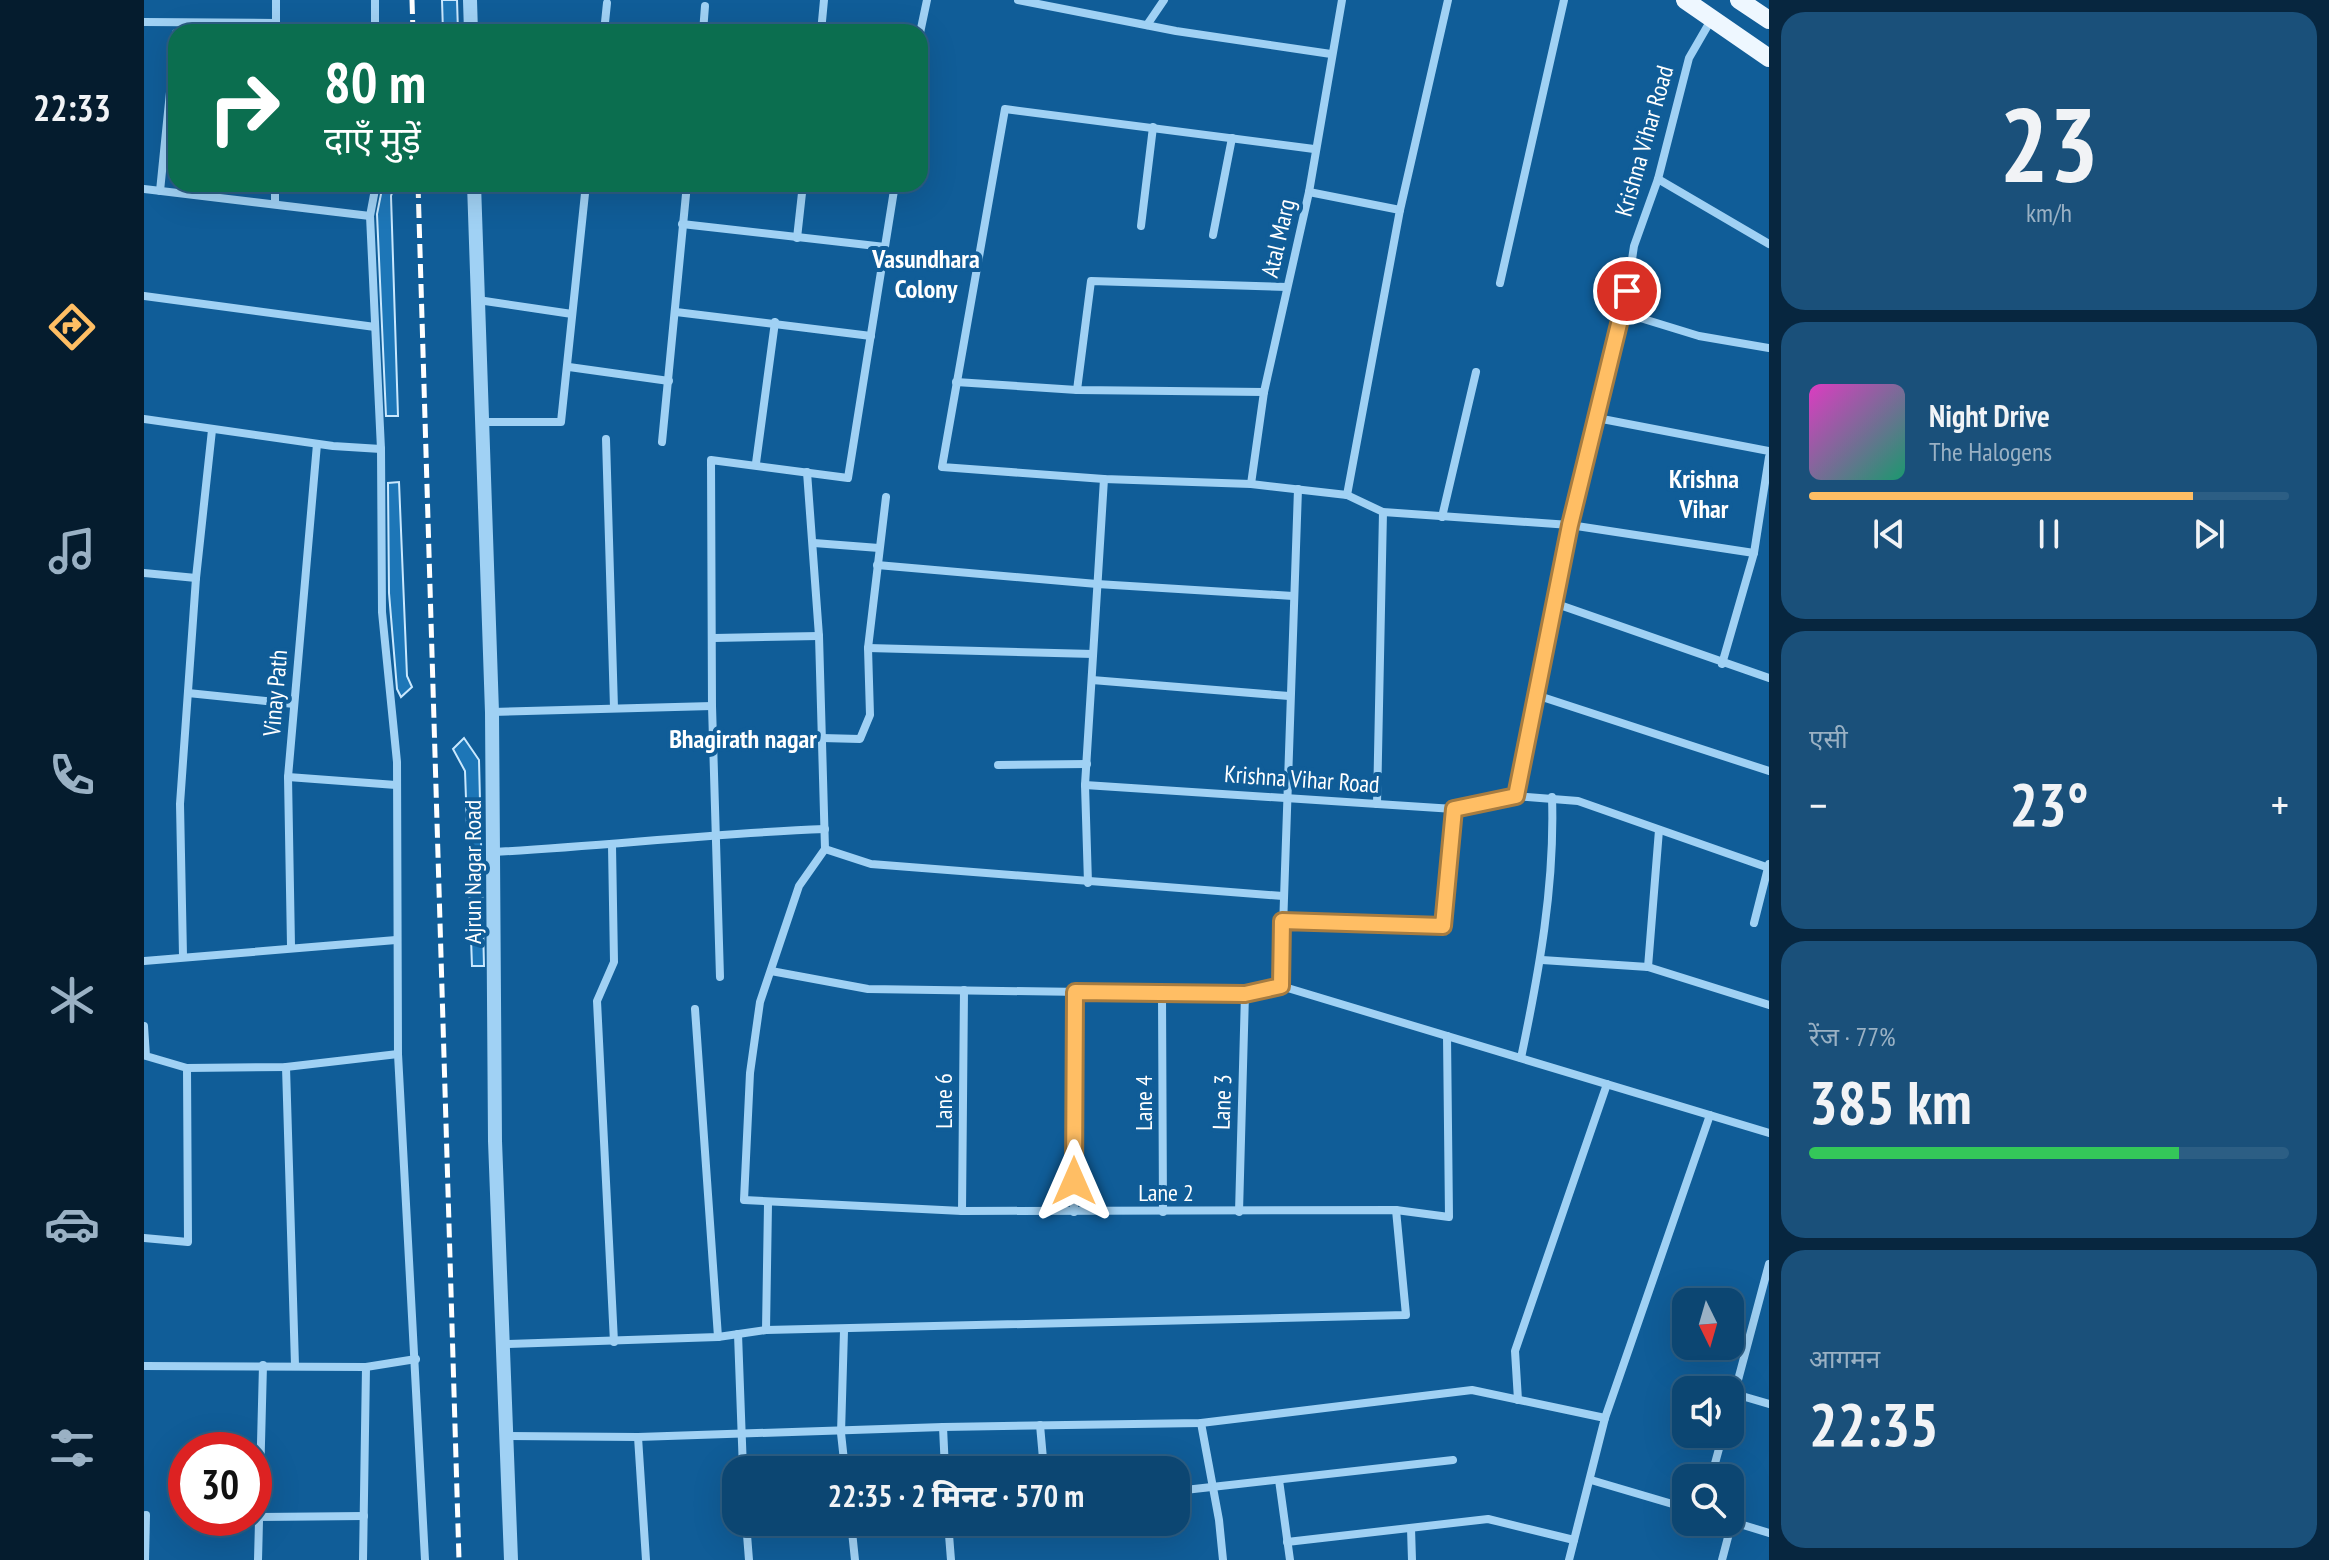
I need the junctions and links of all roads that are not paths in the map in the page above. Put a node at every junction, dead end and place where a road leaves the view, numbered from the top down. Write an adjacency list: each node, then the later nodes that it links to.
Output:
1 (276, 0): 19 (street)
2 (375, 0): 20 (street)
3 (470, 0): 21 (street)
4 (824, 0): 24 (street)
5 (927, 0): 25 (street)
6 (1018, 0): 12 (street)
7 (1164, 0): 26 (street)
8 (1448, 0): 48 (street)
9 (1564, 0): 56 (street)
10 (1685, 0): 16 (main road)
11 (1739, 0): 17 (main road)
12 (1037, 1): 26 (street)
13 (1341, 1): 28 (street, Atal Marg)
14 (607, 3): 22 (street)
15 (705, 6): 23 (street)
16 (1712, 18): 29 (main road); 34 (street, Krishna Vihar Road)
17 (1769, 20)
18 (144, 22): 27 (street)
19 (276, 24)
20 (375, 24)
21 (471, 24)
22 (605, 24)
23 (704, 24)
24 (822, 24)
25 (922, 24)
26 (1147, 25): 28 (street)
27 (168, 28)
28 (1331, 54): 33 (street, Atal Marg)
29 (1769, 58)
30 (168, 110): 36 (street)
31 (1153, 127): 32 (street); 51 (street); 70 (street)
32 (1232, 138): 33 (street); 52 (street)
33 (1314, 149): 46 (street, Atal Marg)
34 (1658, 179): 54 (street); 61 (street, Krishna Vihar Road)
35 (144, 189): 36 (street)
36 (160, 191): 37 (street)
37 (168, 192)
38 (169, 192): 47 (street)
39 (275, 192): 47 (street)
40 (374, 192): 49 (street)
41 (474, 192): 59 (street, Ajrun Nagar Road)
42 (585, 192): 62 (street)
43 (686, 192): 50 (street)
44 (802, 192): 53 (street)
45 (894, 192): 55 (street)
46 (1309, 192): 48 (street); 57 (street, Atal Marg)
47 (275, 204): 49 (street)
48 (1400, 210): 87 (street)
49 (370, 216): 64 (street)
50 (682, 224): 53 (street); 60 (street)
51 (1141, 226)
52 (1213, 235)
53 (797, 238): 55 (street)
54 (1769, 244)
55 (885, 247): 65 (street)
56 (1500, 283)
57 (1287, 287): 71 (street); 72 (street, Atal Marg)
58 (144, 296): 64 (street)
59 (477, 300): 62 (street); 75 (street, Ajrun Nagar Road)
60 (676, 312): 63 (street); 69 (street)
61 (1624, 313): 66 (street); 73 (street, Krishna Vihar Road)
62 (572, 314): 67 (street)
63 (775, 322): 65 (street); 82 (street)
64 (375, 327): 80 (street)
65 (871, 336): 83 (street)
66 (1769, 348)
67 (569, 367): 69 (street); 75 (street)
68 (1476, 372): 90 (street)
69 (669, 381): 78 (street)
70 (956, 382): 71 (street); 84 (street)
71 (1077, 390): 72 (street)
72 (1264, 392): 85 (street, Atal Marg)
73 (1597, 418): 81 (street); 91 (street, Krishna Vihar Road)
74 (144, 419): 76 (street)
75 (482, 422): 114 (street, Ajrun Nagar Road)
76 (212, 430): 79 (street); 97 (street)
77 (606, 439): 113 (street)
78 (662, 442)
79 (317, 444): 80 (street); 111 (street, Vinay Path)
80 (381, 449): 120 (street)
81 (1769, 454): 94 (street)
82 (756, 463): 83 (street); 102 (street)
83 (807, 472): 92 (street)
84 (1104, 479): 85 (street); 98 (street)
85 (1251, 484): 86 (street)
86 (1298, 489): 87 (street); 99 (street)
87 (1347, 495): 89 (street)
88 (886, 497): 93 (street)
89 (1383, 512): 90 (street); 125 (street)
90 (1442, 517): 91 (street)
91 (1570, 525): 94 (street); 100 (street, Krishna Vihar Road)
92 (814, 543): 93 (street); 101 (street)
93 (879, 548): 95 (street)
94 (1754, 553): 105 (street)
95 (877, 565): 98 (street); 103 (street)
96 (144, 573): 97 (street)
97 (196, 578): 108 (street)
98 (1097, 584): 99 (street); 104 (street)
99 (1293, 596): 110 (street)
100 (1554, 603): 105 (street); 109 (street, Krishna Vihar Road)
101 (819, 636): 102 (street); 115 (street)
102 (714, 638): 112 (street)
103 (868, 648): 104 (street); 115 (street)
104 (1093, 654): 107 (street)
105 (1722, 664): 106 (street)
106 (1769, 678)
107 (1092, 680): 110 (street); 116 (street)
108 (188, 693): 111 (street); 140 (street)
109 (1536, 695): 118 (street); 122 (street, Krishna Vihar Road)
110 (1289, 696): 124 (street)
111 (294, 704): 119 (street, Vinay Path)
112 (712, 706): 113 (street); 129 (street)
113 (614, 708): 114 (street)
114 (492, 712): 132 (street, Ajrun Nagar Road)
115 (822, 738): 127 (street)
116 (1087, 764): 117 (street); 121 (street)
117 (998, 765)
118 (1769, 771)
119 (288, 777): 120 (street); 139 (street, Vinay Path)
120 (396, 785): 138 (street)
121 (1085, 785): 124 (street, Krishna Vihar Road); 134 (street)
122 (1516, 796): 123 (street, Krishna Vihar Road); 126 (street, Krishna Vihar Road)
123 (1552, 797): 128 (street, Krishna Vihar Road); 141 (street)
124 (1285, 798): 125 (street, Krishna Vihar Road); 135 (street)
125 (1377, 804): 126 (street, Krishna Vihar Road)
126 (1454, 809): 136 (street)
127 (825, 829): 129 (street); 131 (street)
128 (1659, 830): 133 (street, Krishna Vihar Road); 143 (street)
129 (716, 833): 130 (street); 145 (street)
130 (612, 846): 132 (street); 175 (street)
131 (825, 849): 134 (street); 144 (street)
132 (494, 852): 176 (street, Ajrun Nagar Road)
133 (1768, 867): 137 (street)
134 (1088, 883): 135 (street)
135 (1283, 896): 136 (street)
136 (1282, 921): 146 (street)
137 (1754, 923)
138 (396, 940): 139 (street); 155 (street)
139 (291, 946): 140 (street)
140 (183, 956): 142 (street)
141 (1542, 960): 143 (street); 156 (street)
142 (144, 961)
143 (1648, 967): 151 (street)
144 (771, 971): 147 (street); 162 (street, Lane 2)
145 (720, 977)
146 (1281, 986): 150 (street); 154 (street)
147 (964, 990): 148 (street); 164 (street, Lane 6)
148 (1075, 992): 149 (street); 165 (street)
149 (1162, 993): 150 (street); 166 (street, Lane 4)
150 (1245, 994): 167 (street, Lane 3)
151 (1769, 1005)
152 (695, 1009): 174 (street)
153 (144, 1026): 158 (street)
154 (1447, 1036): 156 (street); 163 (street, Lane 2)
155 (398, 1054): 157 (street); 177 (street)
156 (1521, 1058): 159 (street)
157 (286, 1067): 158 (street); 179 (street)
158 (187, 1068): 168 (street)
159 (1607, 1084): 160 (street); 184 (street)
160 (1710, 1115): 161 (street); 186 (street)
161 (1769, 1133)
162 (768, 1204): 164 (street, Lane 2); 171 (street)
163 (1396, 1210): 167 (street, Lane 2); 172 (street)
164 (962, 1211): 165 (street, Lane 2)
165 (1074, 1212): 166 (street, Lane 2)
166 (1163, 1212): 167 (street, Lane 2)
167 (1239, 1212)
168 (144, 1238)
169 (1769, 1264): 170 (street)
170 (1764, 1293): 182 (street)
171 (766, 1330): 172 (street); 173 (street)
172 (844, 1331): 192 (street)
173 (738, 1334): 174 (street); 191 (street)
174 (718, 1337): 175 (street)
175 (614, 1342): 176 (street)
176 (505, 1344): 193 (street, Ajrun Nagar Road)
177 (416, 1359): 181 (street); 221 (street)
178 (263, 1365): 179 (street); 180 (street); 190 (street)
179 (295, 1365): 181 (street)
180 (144, 1366)
181 (366, 1367): 206 (street)
182 (1740, 1376)
183 (1744, 1397): 185 (street)
184 (1518, 1400): 186 (street); 187 (street)
185 (1769, 1404)
186 (1605, 1418): 201 (street)
187 (1201, 1423): 188 (street); 202 (street)
188 (1040, 1425): 189 (street); 198 (street)
189 (943, 1427): 192 (street); 197 (street)
190 (261, 1432)
191 (740, 1432): 192 (street); 194 (street); 195 (street)
192 (841, 1433): 196 (street)
193 (506, 1436): 194 (street); 222 (street, Ajrun Nagar Road)
194 (638, 1437): 223 (street)
195 (742, 1456)
196 (843, 1456)
197 (944, 1456)
198 (1043, 1456)
199 (1453, 1460): 200 (street)
200 (1279, 1480): 202 (street); 217 (street)
201 (1591, 1480): 204 (street); 216 (street)
202 (1213, 1488): 203 (street); 227 (street)
203 (1190, 1490)
204 (1672, 1504)
205 (146, 1515): 218 (street)
206 (364, 1516): 207 (street); 220 (street)
207 (272, 1517)
208 (1744, 1525): 210 (street)
209 (1411, 1528): 216 (street); 217 (street); 229 (street)
210 (1769, 1533)
211 (259, 1536): 219 (street)
212 (747, 1536): 224 (street)
213 (852, 1536): 225 (street)
214 (949, 1536): 226 (street)
215 (1728, 1536): 231 (street)
216 (1574, 1540): 230 (street)
217 (1287, 1542): 228 (street)
218 (145, 1560)
219 (258, 1560)
220 (363, 1560)
221 (425, 1560)
222 (511, 1560)
223 (646, 1560)
224 (749, 1560)
225 (855, 1560)
226 (951, 1560)
227 (1223, 1560)
228 (1290, 1560)
229 (1412, 1560)
230 (1569, 1560)
231 (1722, 1560)

